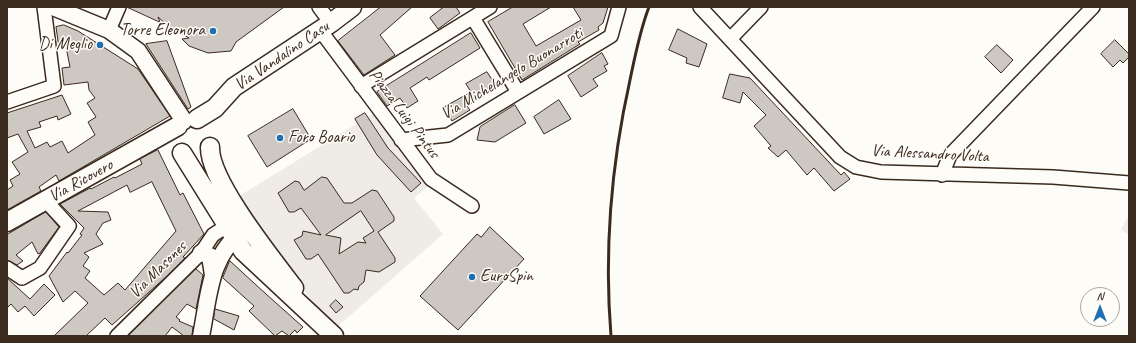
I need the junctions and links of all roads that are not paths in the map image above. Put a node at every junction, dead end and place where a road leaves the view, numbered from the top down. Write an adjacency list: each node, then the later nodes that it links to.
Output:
1 (44, 7): 17 (street)
2 (53, 7): 13 (street)
3 (118, 7): 13 (street)
4 (319, 7): 12 (street, Piazza Luigi Pintus)
5 (352, 7): 12 (main road, Via Vandalino Casu)
6 (490, 7): 11 (street)
7 (619, 7): 16 (street, Via Michelangelo Buonarroti)
8 (700, 7): 14 (street, Via Alessandro Volta)
9 (761, 7): 14 (street)
10 (1093, 7): 22 (street)
11 (473, 18): 15 (street); 16 (street)
12 (326, 27): 15 (street, Piazza Luigi Pintus); 18 (main road, Via Vandalino Casu)
13 (109, 30): 18 (street)
14 (731, 38): 22 (street, Via Alessandro Volta)
15 (361, 86): 19 (street, Piazza Luigi Pintus)
16 (518, 92): 19 (street, Via Michelangelo Buonarroti)
17 (7, 102)
18 (189, 126): 20 (main road); 21 (main road); 24 (main road, Via Ricovero)
19 (401, 140): 25 (street, Piazza Luigi Pintus)
20 (210, 147): 21 (main road); 26 (main road)
21 (182, 153): 28 (main road)
22 (942, 175): 23 (street, Via Alessandro Volta)
23 (1129, 183)
24 (45, 200): 27 (main road, Via Ricovero); 30 (street)
25 (472, 206)
26 (245, 221): 28 (street); 32 (main road)
27 (7, 222)
28 (228, 231): 29 (street, Via Masones); 31 (street); 32 (main road)
29 (201, 253): 31 (street); 33 (street, Via Masones)
30 (7, 268)
31 (213, 275): 34 (street)
32 (324, 333)
33 (117, 336)
34 (202, 336)

